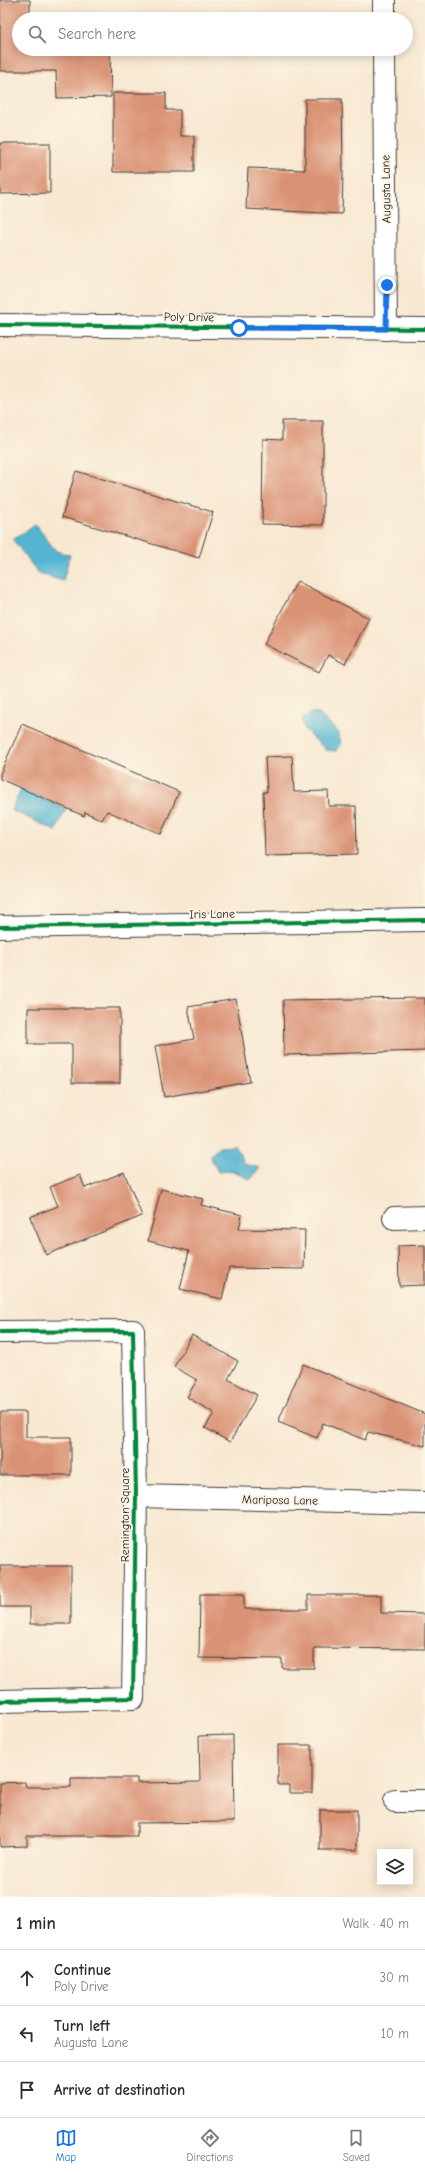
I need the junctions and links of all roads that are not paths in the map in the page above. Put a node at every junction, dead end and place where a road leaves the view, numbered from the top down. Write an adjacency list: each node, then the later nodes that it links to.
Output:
1 (384, 0): 2 (street)
2 (384, 12)
3 (384, 56): 5 (street, Augusta Lane)
4 (0, 326): 5 (street, Poly Drive)
5 (386, 329): 6 (street, Poly Drive)
6 (425, 329)
7 (425, 920): 8 (street, Iris Lane)
8 (0, 927)
9 (394, 1218): 10 (street)
10 (425, 1218)
11 (0, 1332): 12 (street, Remington Square)
12 (136, 1496): 13 (street, Mariposa Lane); 14 (street, Remington Square)
13 (425, 1503)
14 (0, 1701)
15 (395, 1801): 16 (street)
16 (425, 1801)

